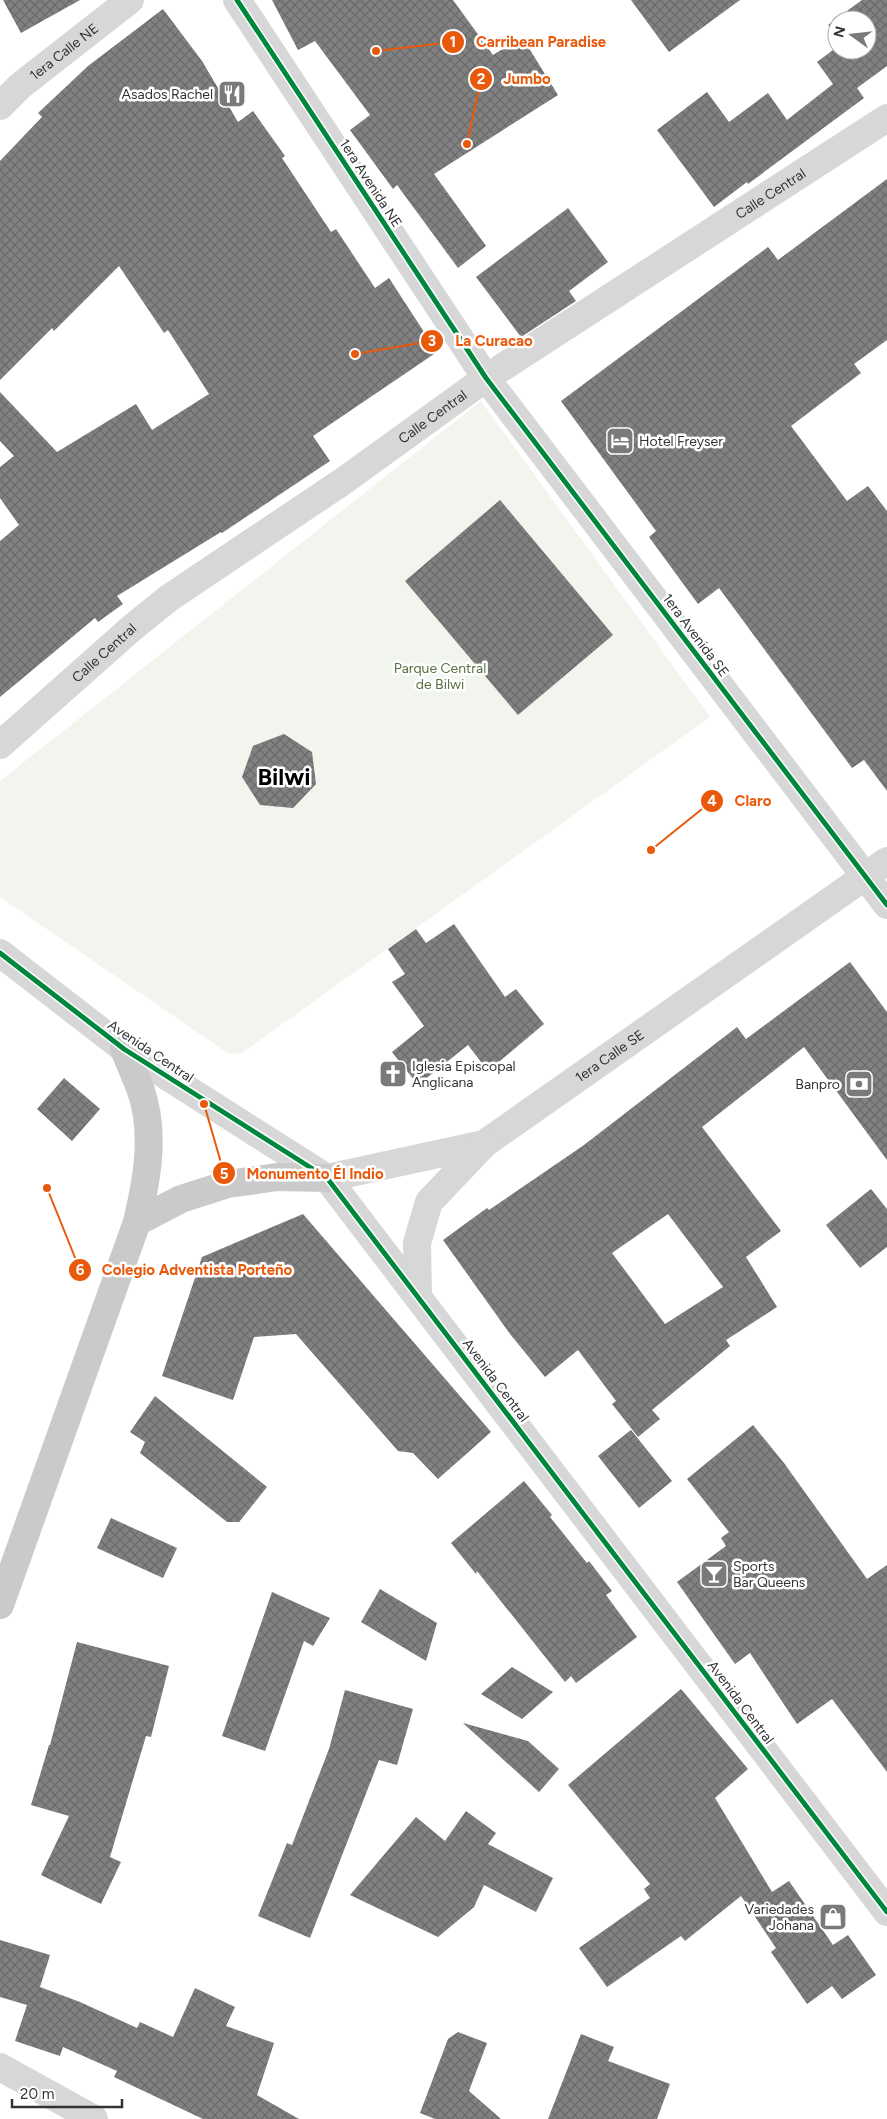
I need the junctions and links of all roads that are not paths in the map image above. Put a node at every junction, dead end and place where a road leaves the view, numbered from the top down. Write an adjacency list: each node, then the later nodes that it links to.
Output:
1 (130, 0): 3 (street, 1era Calle NE)
2 (237, 0): 5 (street, 1era Avenida NE)
3 (0, 106)
4 (887, 118): 5 (street, Calle Central)
5 (486, 378): 6 (street, Calle Central); 7 (street, 1era Avenida SE)
6 (0, 745)
7 (876, 869): 8 (street, 1era Avenida SE); 11 (street, 1era Calle SE)
8 (887, 905)
9 (0, 953): 10 (street, Avenida Central)
10 (124, 1049): 12 (street, Avenida Central); 13 (main road)
11 (484, 1144): 12 (street, 1era Calle SE); 14 (street)
12 (327, 1178): 13 (main road); 14 (street, Avenida Central)
13 (136, 1222): 15 (main road)
14 (418, 1296): 16 (street, Avenida Central)
15 (0, 1605)
16 (887, 1912)
17 (0, 2067): 18 (street)
18 (94, 2119)

